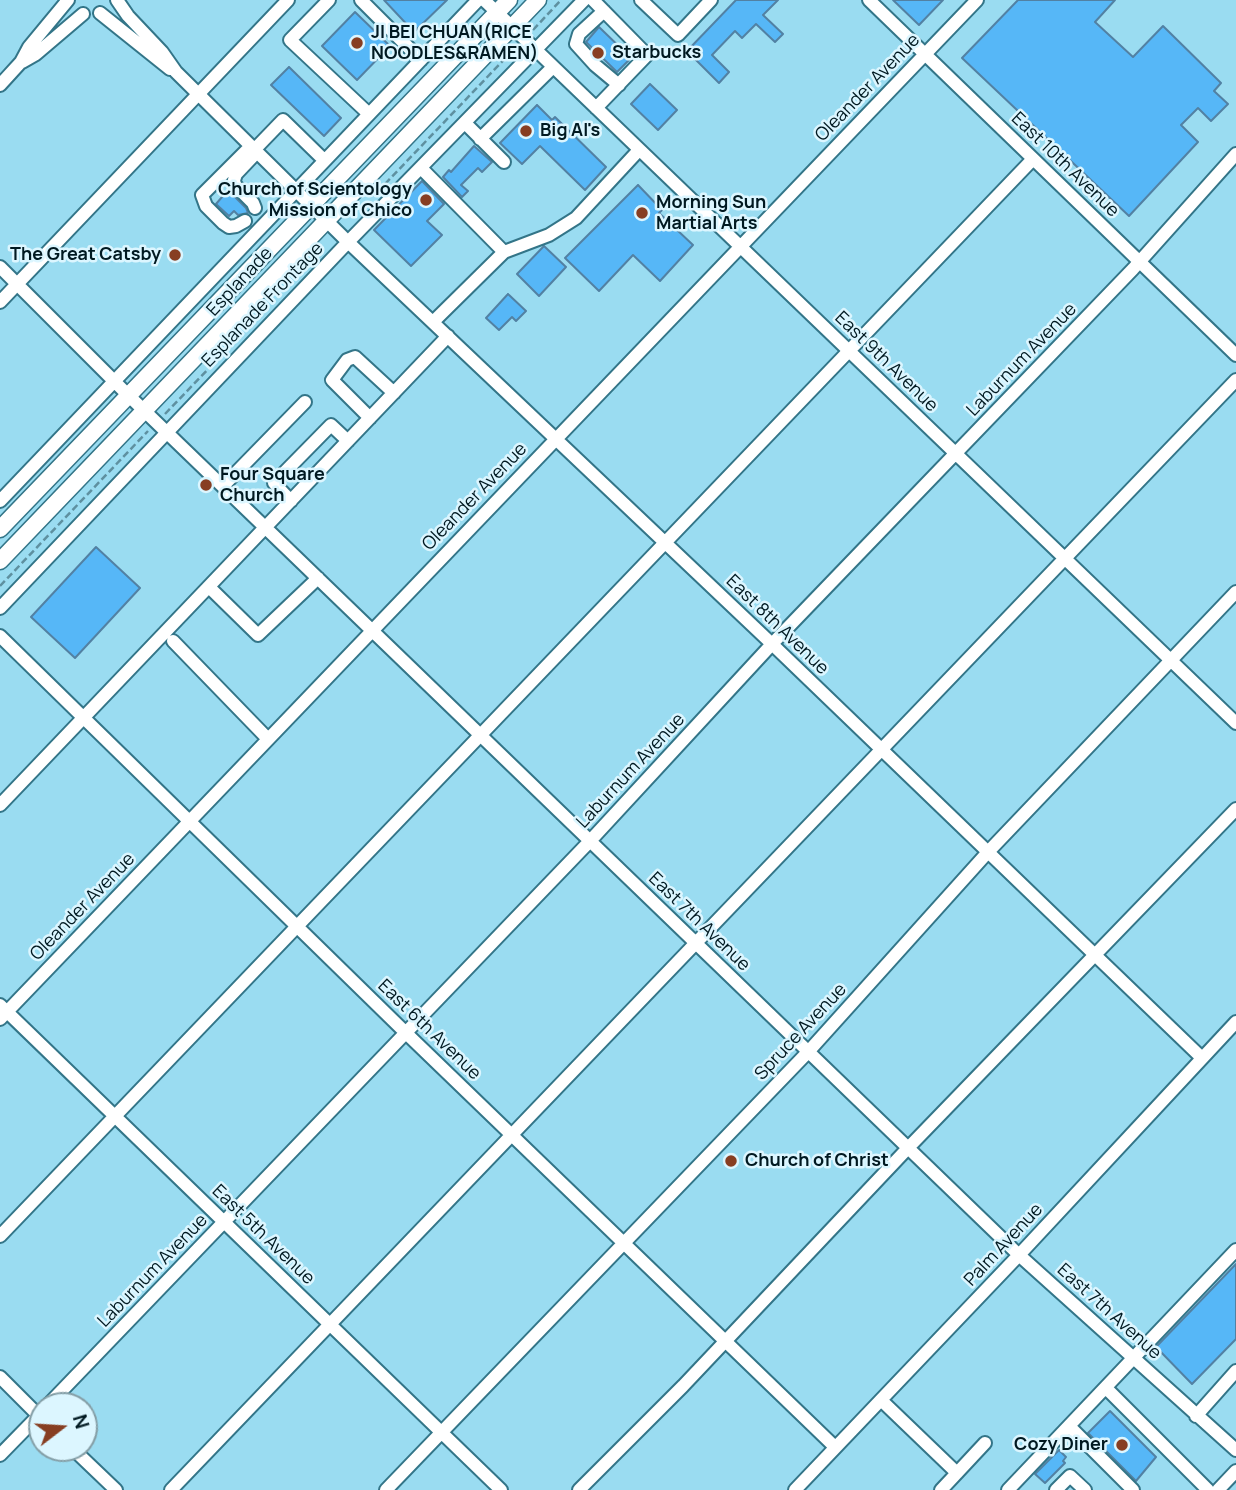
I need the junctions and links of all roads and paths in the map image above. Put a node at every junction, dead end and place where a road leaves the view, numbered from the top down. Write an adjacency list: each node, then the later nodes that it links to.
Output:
1 (68, 0): 20 (street); 25 (street)
2 (115, 0): 19 (street); 27 (street)
3 (288, 0): 30 (street)
4 (329, 0): 32 (street)
5 (361, 0): 24 (street)
6 (478, 0): 24 (street)
7 (484, 0): 18 (street, East 9th Avenue)
8 (509, 0): 18 (main road, Esplanade)
9 (538, 0): 21 (main road, Esplanade)
10 (561, 0): 21 (path)
11 (584, 0): 22 (street, Esplanade Frontage)
12 (593, 0): 17 (street)
13 (641, 0): 14 (street)
14 (711, 0)
15 (869, 0): 23 (street, East 10th Avenue)
16 (977, 0): 23 (street, Oleander Avenue)
17 (604, 11): 29 (street); 29 (street)
18 (497, 12): 21 (street, East 9th Avenue); 43 (main road, Esplanade)
19 (100, 13): 20 (street); 27 (street)
20 (83, 14): 25 (street)
21 (518, 33): 22 (street, East 9th Avenue); 45 (main road, Esplanade)
22 (536, 51): 26 (street, East 9th Avenue); 33 (street, Esplanade Frontage)
23 (925, 54): 38 (street, East 10th Avenue); 48 (street, Oleander Avenue)
24 (421, 60): 32 (street)
25 (22, 62): 28 (street)
26 (553, 67): 31 (street, East 9th Avenue); 34 (street)
27 (176, 72): 30 (street, East 8th Avenue)
28 (0, 85)
29 (619, 85): 31 (street)
30 (199, 95): 35 (street, East 8th Avenue); 52 (street)
31 (596, 108): 36 (street, East 9th Avenue)
32 (369, 114): 39 (street)
33 (465, 124): 34 (street); 41 (street, Esplanade Frontage)
34 (480, 139): 40 (street)
35 (255, 149): 39 (street); 42 (street, East 8th Avenue); 44 (street); 46 (street)
36 (639, 150): 48 (street, East 9th Avenue); 49 (street)
37 (1236, 155): 50 (street, Laburnum Avenue)
38 (1034, 159): 50 (street, East 10th Avenue); 56 (street)
39 (324, 160): 42 (street)
40 (504, 162)
41 (421, 168): 47 (street, Esplanade Frontage); 49 (street)
42 (296, 189): 43 (street, East 8th Avenue); 59 (street)
43 (313, 206): 45 (street, East 8th Avenue); 61 (main road, Esplanade)
44 (255, 208)
45 (326, 219): 47 (street, East 8th Avenue); 63 (main road, Esplanade)
46 (245, 221)
47 (348, 242): 54 (street, East 8th Avenue); 65 (street, Esplanade Frontage)
48 (741, 247): 56 (street, East 9th Avenue); 66 (street, Oleander Avenue)
49 (504, 252): 54 (street)
50 (1140, 262): 57 (street, East 10th Avenue); 68 (street, Laburnum Avenue)
51 (0, 267): 52 (street, East 7th Avenue)
52 (17, 284): 53 (street); 59 (street, East 7th Avenue)
53 (0, 302)
54 (433, 322): 55 (street, East 8th Avenue)
55 (448, 336): 60 (street); 66 (street, East 8th Avenue)
56 (849, 351): 68 (street, East 9th Avenue); 74 (street)
57 (1236, 355)
58 (1236, 380): 75 (street)
59 (114, 382): 61 (street, East 7th Avenue); 70 (street)
60 (394, 393): 64 (street); 64 (street)
61 (128, 395): 63 (street, East 7th Avenue); 73 (main road, Esplanade)
62 (305, 402): 69 (street)
63 (144, 411): 65 (street, East 7th Avenue); 76 (main road, Esplanade)
64 (370, 418): 67 (street)
65 (167, 431): 69 (street, East 7th Avenue); 80 (street, Esplanade Frontage)
66 (556, 439): 74 (street, East 8th Avenue); 81 (street, Oleander Avenue)
67 (348, 441): 71 (street); 71 (street)
68 (957, 454): 75 (street, East 9th Avenue); 84 (street, Laburnum Avenue)
69 (223, 486): 72 (street, East 7th Avenue)
70 (0, 501)
71 (291, 501): 72 (street)
72 (266, 527): 77 (street, East 7th Avenue); 78 (street)
73 (0, 529)
74 (665, 543): 84 (street, East 8th Avenue); 88 (street)
75 (1064, 557): 85 (street, East 9th Avenue); 90 (street)
76 (0, 561)
77 (318, 578): 78 (street); 81 (street, East 7th Avenue)
78 (209, 587): 86 (street)
79 (1236, 592): 85 (street, Spruce Avenue)
80 (0, 608)
81 (372, 631): 88 (street, East 7th Avenue); 89 (street, Oleander Avenue)
82 (0, 636): 86 (street, East 6th Avenue)
83 (173, 641): 89 (street)
84 (772, 644): 90 (street, East 8th Avenue); 94 (street, Laburnum Avenue)
85 (1170, 659): 87 (street, East 9th Avenue); 95 (street, Spruce Avenue)
86 (84, 718): 91 (street); 93 (street, East 6th Avenue)
87 (1236, 723)
88 (481, 736): 94 (street, East 7th Avenue); 96 (street)
89 (268, 739): 93 (street, Oleander Avenue)
90 (882, 750): 95 (street, East 8th Avenue); 97 (street)
91 (0, 805)
92 (1236, 809): 98 (street)
93 (189, 821): 96 (street, East 6th Avenue); 99 (street, Oleander Avenue)
94 (590, 841): 97 (street, East 7th Avenue); 101 (street, Laburnum Avenue)
95 (988, 852): 98 (street, East 8th Avenue); 102 (street, Spruce Avenue)
96 (296, 926): 101 (street, East 6th Avenue); 104 (street)
97 (695, 942): 102 (street, East 7th Avenue); 105 (street)
98 (1094, 955): 103 (street, East 8th Avenue); 106 (street)
99 (2, 1012): 104 (street, East 5th Avenue)
100 (1236, 1022): 103 (street, Palm Avenue)
101 (406, 1033): 105 (street, East 6th Avenue); 107 (street, Laburnum Avenue)
102 (808, 1052): 106 (street, East 7th Avenue); 109 (street, Spruce Avenue)
103 (1202, 1058): 111 (street, Palm Avenue)
104 (116, 1117): 107 (street, East 5th Avenue); 108 (street)
105 (510, 1134): 109 (street, East 6th Avenue); 112 (street)
106 (908, 1148): 111 (street, East 7th Avenue); 113 (street)
107 (224, 1222): 112 (street, East 5th Avenue); 118 (street, Laburnum Avenue)
108 (0, 1236)
109 (624, 1243): 113 (street, East 6th Avenue); 124 (street, Spruce Avenue)
110 (1236, 1250): 114 (street)
111 (1019, 1255): 114 (street, East 7th Avenue); 119 (street, Palm Avenue)
112 (331, 1325): 124 (street, East 5th Avenue); 134 (street)
113 (726, 1341): 126 (street, East 6th Avenue); 137 (street)
114 (1135, 1359): 117 (street); 121 (street, East 7th Avenue)
115 (1236, 1371): 121 (street)
116 (0, 1377): 120 (street)
117 (1107, 1388): 122 (street); 132 (street)
118 (62, 1392)
119 (881, 1400): 126 (street, Palm Avenue); 131 (street)
120 (28, 1401)
121 (1196, 1416): 127 (street, East 7th Avenue)
122 (1069, 1426): 140 (street); 143 (street)
123 (28, 1427): 128 (street, Laburnum Avenue)
124 (442, 1432): 135 (street, Spruce Avenue); 136 (street, East 5th Avenue)
125 (985, 1443): 131 (street)
126 (835, 1447): 138 (street, Palm Avenue)
127 (1236, 1450)
128 (0, 1455)
129 (87, 1462): 133 (street)
130 (1236, 1471): 132 (street)
131 (957, 1472): 139 (street)
132 (1217, 1489)
133 (116, 1490)
134 (171, 1490)
135 (386, 1490)
136 (501, 1490)
137 (579, 1490)
138 (794, 1490)
139 (941, 1490)
140 (1008, 1490)
141 (1056, 1490): 142 (street)
142 (1085, 1490)
143 (1133, 1490)

